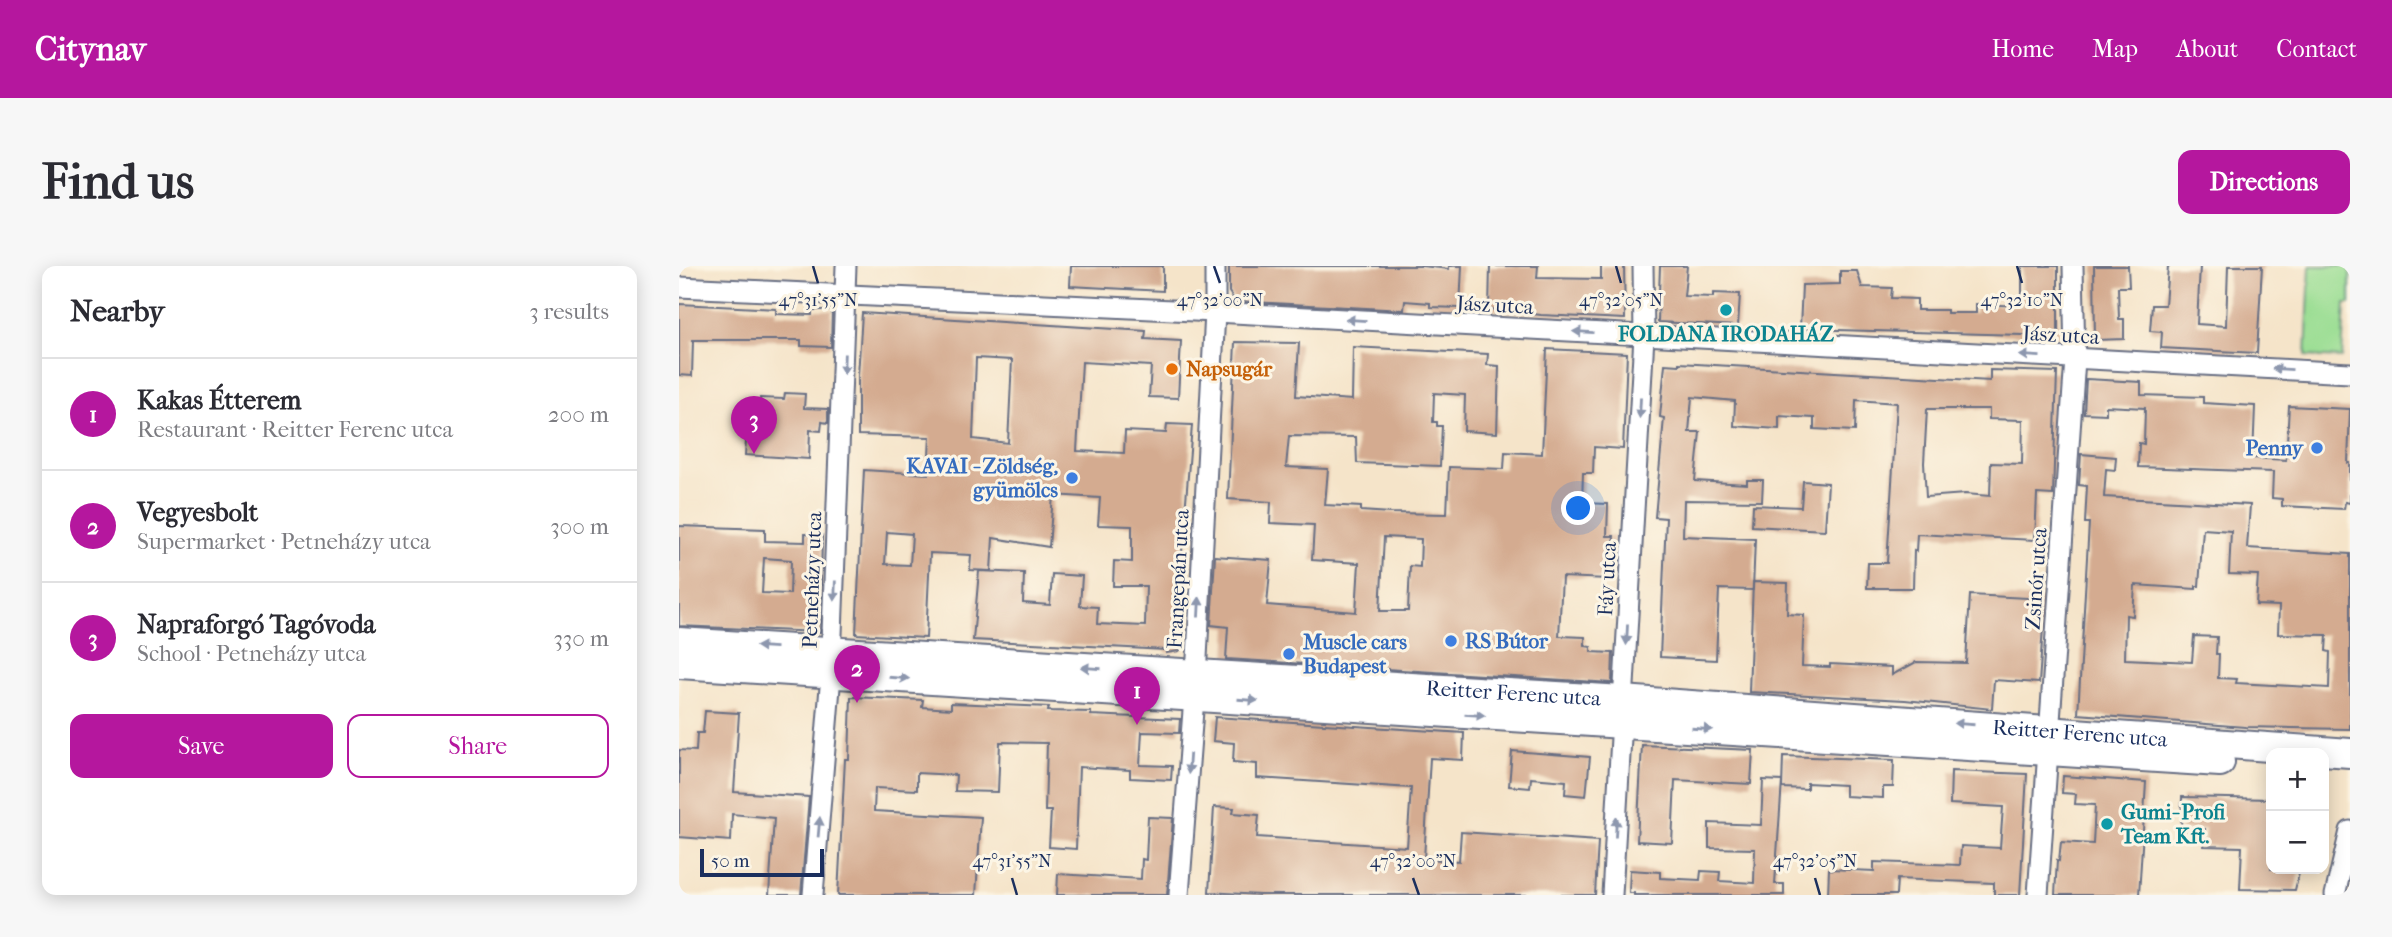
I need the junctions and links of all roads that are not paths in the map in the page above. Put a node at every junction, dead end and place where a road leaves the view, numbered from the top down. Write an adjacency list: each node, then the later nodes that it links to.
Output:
1 (846, 266): 6 (street, Petneházy utca)
2 (1215, 266): 7 (street, Frangepán utca)
3 (1643, 266): 8 (street, Fáy utca)
4 (2073, 266): 9 (street, Zsinór utca)
5 (679, 287): 6 (street, Jász utca)
6 (846, 296): 7 (street, Jász utca); 12 (street, Petneházy utca, one-way to 12)
7 (1215, 312): 8 (street, Jász utca, one-way to 7); 14 (street, Frangepán utca, one-way to 7)
8 (1644, 336): 9 (street, Jász utca, one-way to 8); 15 (street, Fáy utca, one-way to 15)
9 (2075, 359): 10 (street, Jász utca, one-way to 9); 16 (street, Zsinór utca)
10 (2350, 373)
11 (679, 642): 12 (street, Reitter Ferenc utca, one-way to 11)
12 (832, 662): 13 (street, Reitter Ferenc utca); 14 (street, Reitter Ferenc utca); 22 (street, Petneházy utca, one-way to 12)
13 (679, 664)
14 (1195, 686): 15 (street, Reitter Ferenc utca); 23 (street, Frangepán utca, one-way to 23)
15 (1623, 712): 16 (street, Reitter Ferenc utca); 24 (street, Fáy utca, one-way to 15)
16 (2048, 741): 17 (street, Reitter Ferenc utca); 18 (street, Reitter Ferenc utca); 25 (street, Zsinór utca)
17 (2350, 753)
18 (2266, 764)
19 (2329, 768): 20 (street)
20 (2350, 769)
21 (2350, 831): 26 (street)
22 (813, 895)
23 (1179, 895)
24 (1612, 895)
25 (2038, 895)
26 (2335, 895)

